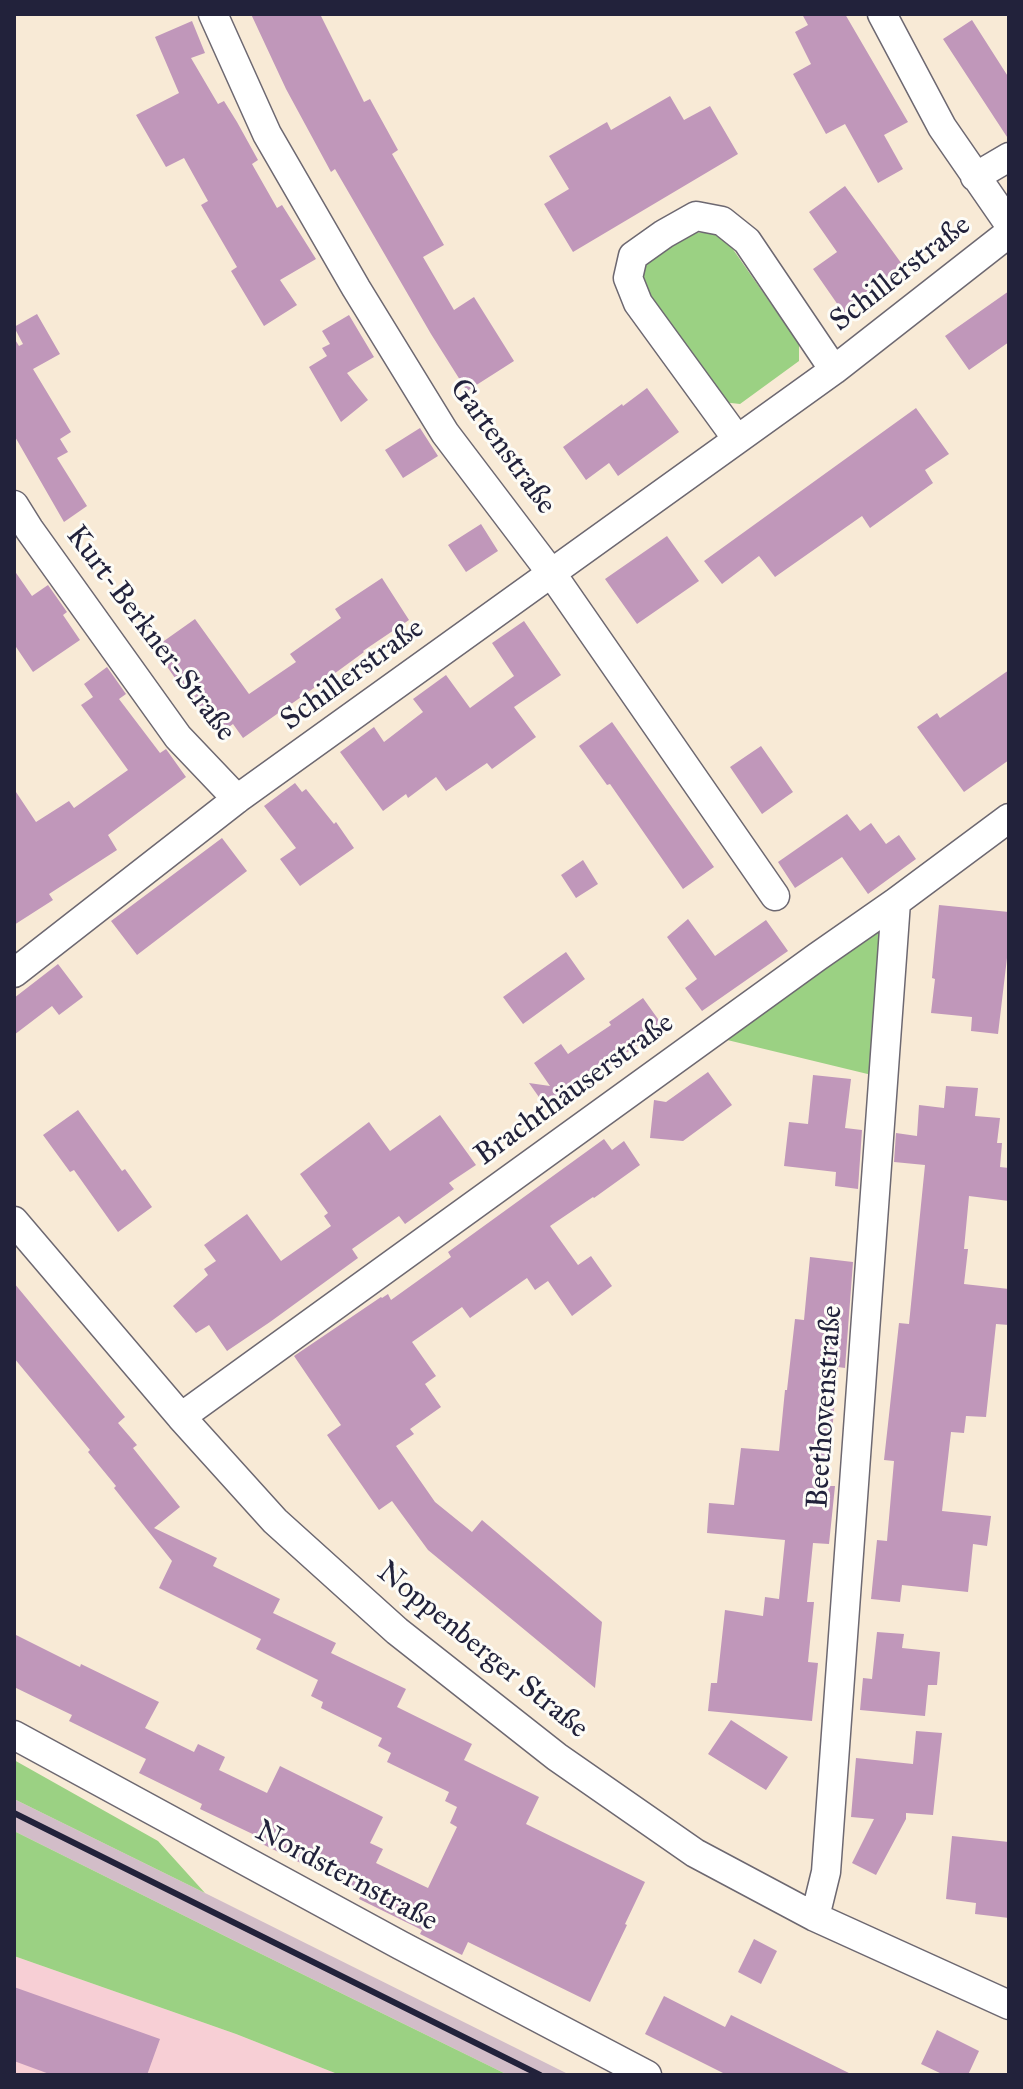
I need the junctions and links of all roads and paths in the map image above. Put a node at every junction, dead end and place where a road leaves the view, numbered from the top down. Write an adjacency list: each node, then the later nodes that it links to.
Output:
1 (213, 14): 10 (street, Gartenstraße)
2 (882, 14): 4 (street)
3 (1009, 157): 4 (street, Schillerstraße)
4 (975, 177): 5 (street)
5 (1009, 224)
6 (1009, 233): 7 (street, Schillerstraße)
7 (834, 370): 8 (street, Schillerstraße); 8 (street, Schillerstraße)
8 (737, 439): 10 (street, Schillerstraße)
9 (14, 505): 11 (street, Kurt-Berkner-Straße)
10 (552, 574): 11 (street, Schillerstraße); 13 (street, Gartenstraße)
11 (237, 799): 15 (street, Schillerstraße)
12 (1009, 818): 14 (street, Brachthäuserstraße)
13 (775, 896)
14 (896, 902): 17 (street, Brachthäuserstraße); 19 (street, Beethovenstraße)
15 (14, 973)
16 (14, 1221): 17 (street, Noppenberger Straße)
17 (181, 1417): 19 (street, Noppenberger Straße)
18 (14, 1735): 21 (street, Nordsternstraße)
19 (815, 1917): 20 (street, Noppenberger Straße)
20 (1009, 2005)
21 (647, 2075)

